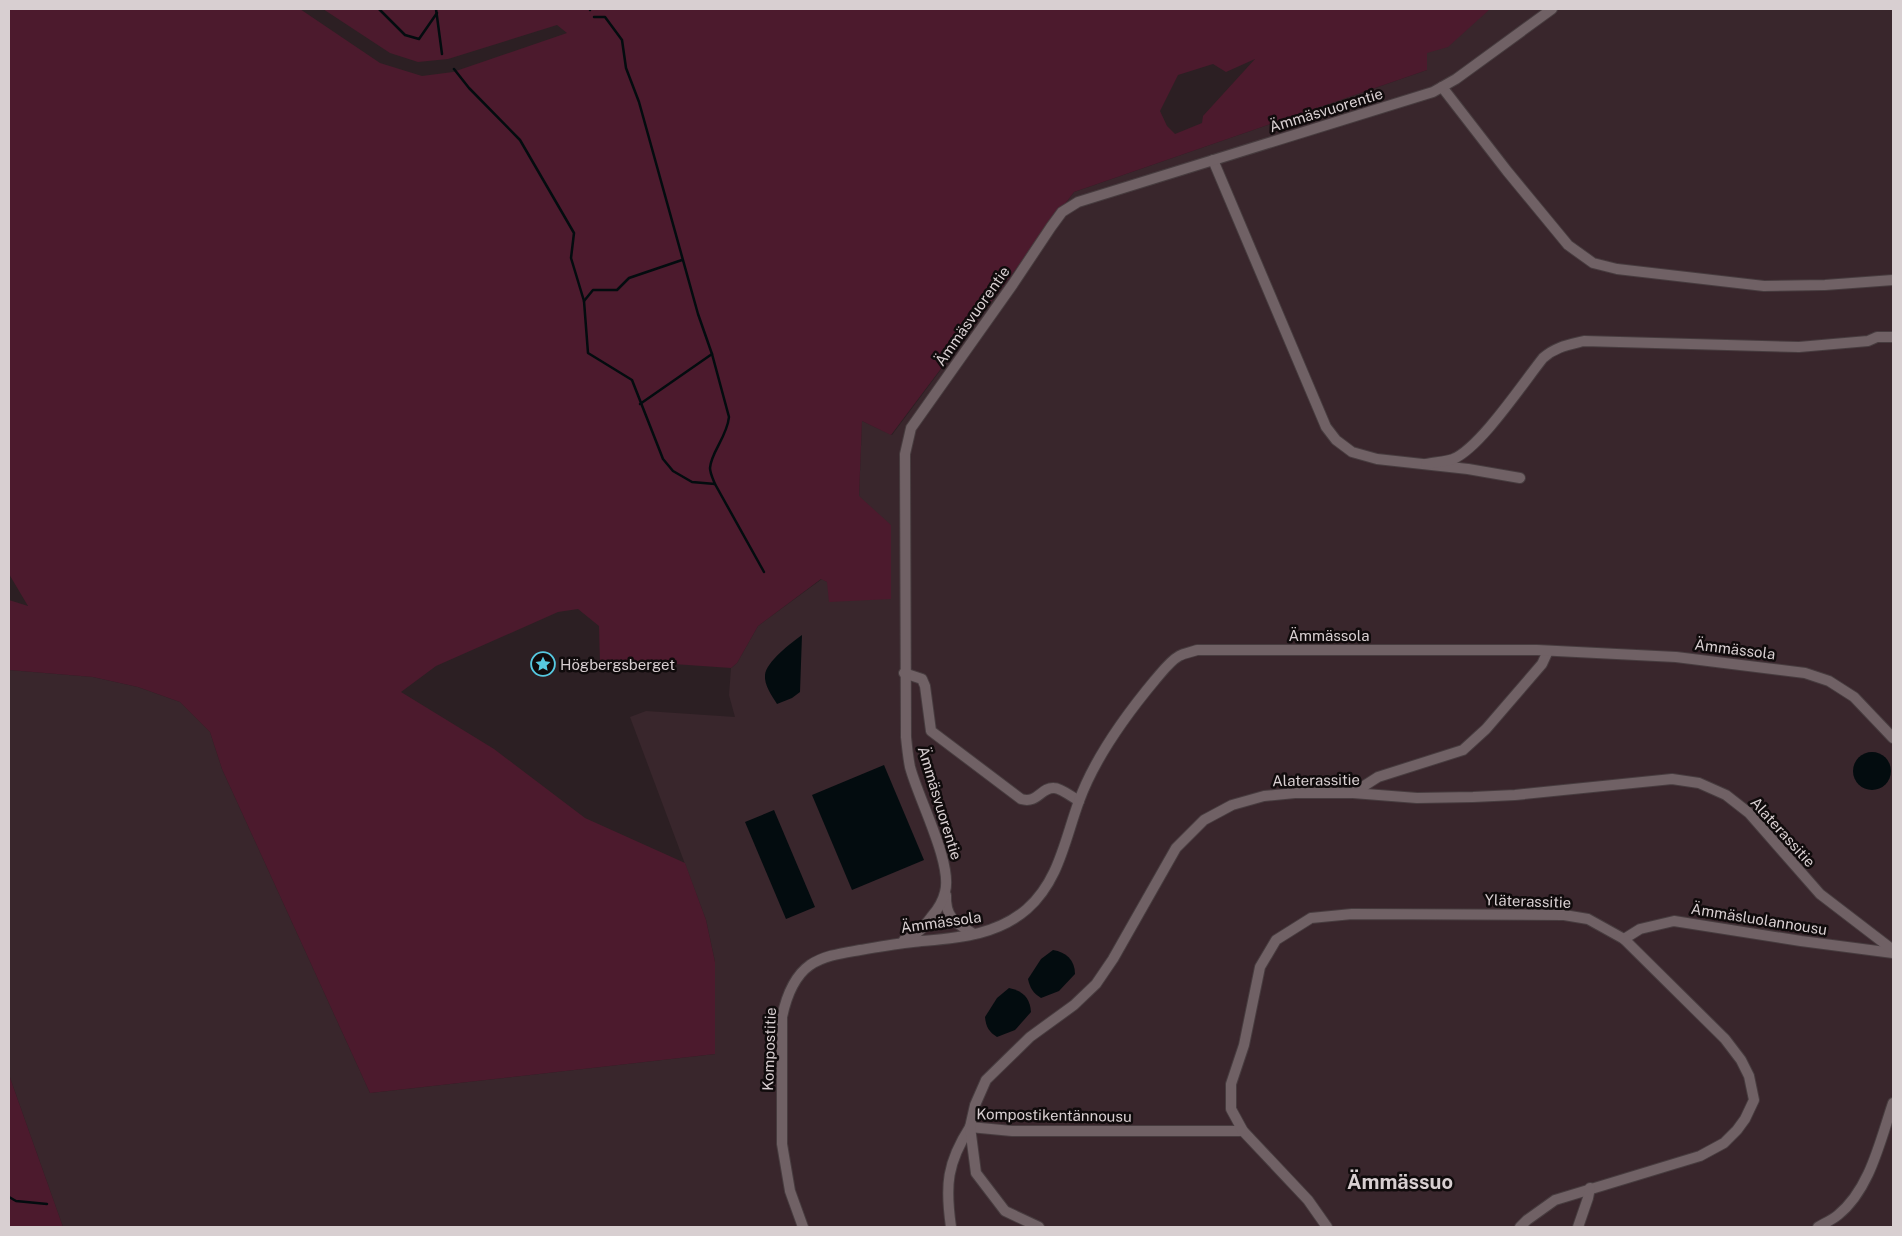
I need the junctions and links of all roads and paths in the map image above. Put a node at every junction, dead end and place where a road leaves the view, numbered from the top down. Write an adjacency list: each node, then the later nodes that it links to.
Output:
1 (1552, 9): 2 (street, Ämmäsvuorentie)
2 (1442, 87): 3 (street, Ämmäsvuorentie); 4 (street)
3 (1213, 160): 6 (street); 9 (street, Ämmäsvuorentie)
4 (1893, 280)
5 (1893, 337): 6 (street)
6 (1426, 464): 7 (street)
7 (1520, 478)
8 (1548, 651): 10 (street, Ämmässola); 11 (street); 12 (street, Ämmässola)
9 (904, 673): 12 (street); 13 (street, Ämmäsvuorentie)
10 (1893, 738)
11 (1353, 793): 17 (street, Alaterassitie); 19 (street, Alaterassitie)
12 (1079, 801): 14 (street, Ämmässola)
13 (946, 892): 14 (street, Ämmäsvuorentie); 16 (street)
14 (974, 934): 16 (street, Ämmässola)
15 (1624, 939): 17 (street, Ämmäsluolannousu); 20 (street, Yläterassitie); 21 (street, Yläterassitie)
16 (895, 944): 22 (street, Kompostitie)
17 (1893, 951)
18 (1893, 1103): 28 (street)
19 (970, 1127): 20 (street, Kompostikentännousu); 23 (street, Kompostikentännousu); 24 (street, Alaterassitie)
20 (1243, 1131): 25 (street, Yläterassitie)
21 (1590, 1188): 26 (street, Yläterassitie); 27 (street)
22 (803, 1227)
23 (951, 1227)
24 (1039, 1227)
25 (1327, 1227)
26 (1520, 1227)
27 (1578, 1227)
28 (1818, 1227)

